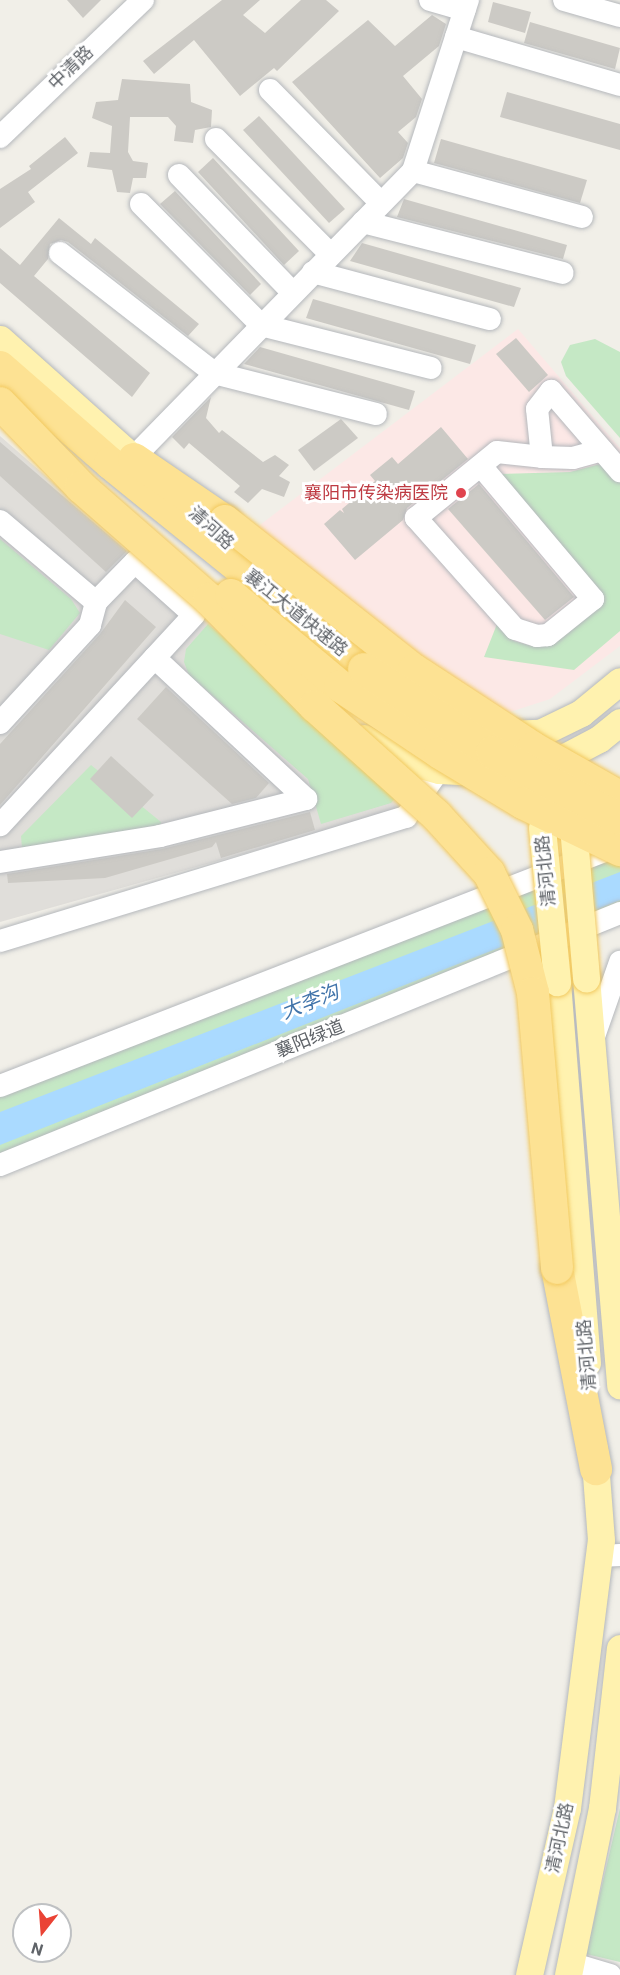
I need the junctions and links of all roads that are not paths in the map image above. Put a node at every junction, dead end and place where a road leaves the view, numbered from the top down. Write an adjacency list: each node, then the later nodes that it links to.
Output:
1 (143, 0): 9 (street, 中清路)
2 (430, 0): 4 (street)
3 (564, 0): 5 (street)
4 (466, 5): 6 (street)
5 (620, 16)
6 (456, 36): 7 (street); 11 (street)
7 (620, 85)
8 (270, 90): 13 (street)
9 (0, 137)
10 (216, 139): 18 (street)
11 (413, 171): 13 (street); 15 (street)
12 (179, 175): 21 (street)
13 (381, 203): 16 (street)
14 (141, 204): 23 (street)
15 (582, 217)
16 (363, 222): 18 (street); 20 (street)
17 (60, 253): 27 (street)
18 (331, 255): 19 (street)
19 (313, 272): 21 (street); 22 (street)
20 (563, 273)
21 (293, 293): 23 (street)
22 (490, 319)
23 (261, 325): 26 (street); 27 (street)
24 (0, 339): 33 (main road, 清河路)
25 (0, 367): 48 (highway, 襄江大道快速路, bridge)
26 (431, 368)
27 (214, 373): 29 (street); 33 (street)
28 (0, 402): 51 (highway, 襄江大道快速路, bridge); 60 (highway, bridge)
29 (376, 414)
30 (0, 424): 45 (main road)
31 (602, 450): 32 (street); 32 (street); 35 (street)
32 (542, 457): 34 (street)
33 (133, 458): 43 (main road, 清河路); 47 (highway, bridge)
34 (480, 466): 34 (street)
35 (620, 471)
36 (0, 521): 37 (street)
37 (96, 602): 38 (street); 41 (street)
38 (155, 658): 49 (street); 52 (street)
39 (620, 681): 42 (main road, 清河路)
40 (620, 722): 44 (main road)
41 (0, 723)
42 (556, 725): 43 (main road, 清河路); 44 (main road, 清河北路)
43 (513, 735): 46 (main road, 清河北路)
44 (562, 762): 46 (main road); 56 (main road, 清河北路, bridge)
45 (439, 770): 46 (main road); 54 (street)
46 (529, 771): 60 (main road, 清河北路, bridge)
47 (620, 797)
48 (620, 819)
49 (0, 825)
50 (620, 845): 57 (street)
51 (620, 850)
52 (0, 862)
53 (620, 913): 58 (street, 襄阳绿道)
54 (0, 941)
55 (620, 962): 56 (street)
56 (591, 1045): 59 (main road, 清河北路)
57 (0, 1086)
58 (0, 1165)
59 (620, 1386)
60 (596, 1469): 61 (main road, 清河北路)
61 (610, 1545): 64 (main road, 清河北路)
62 (620, 1648): 63 (main road, 清河北路)
63 (569, 1969): 65 (street)
64 (529, 1975)
65 (610, 1975)

